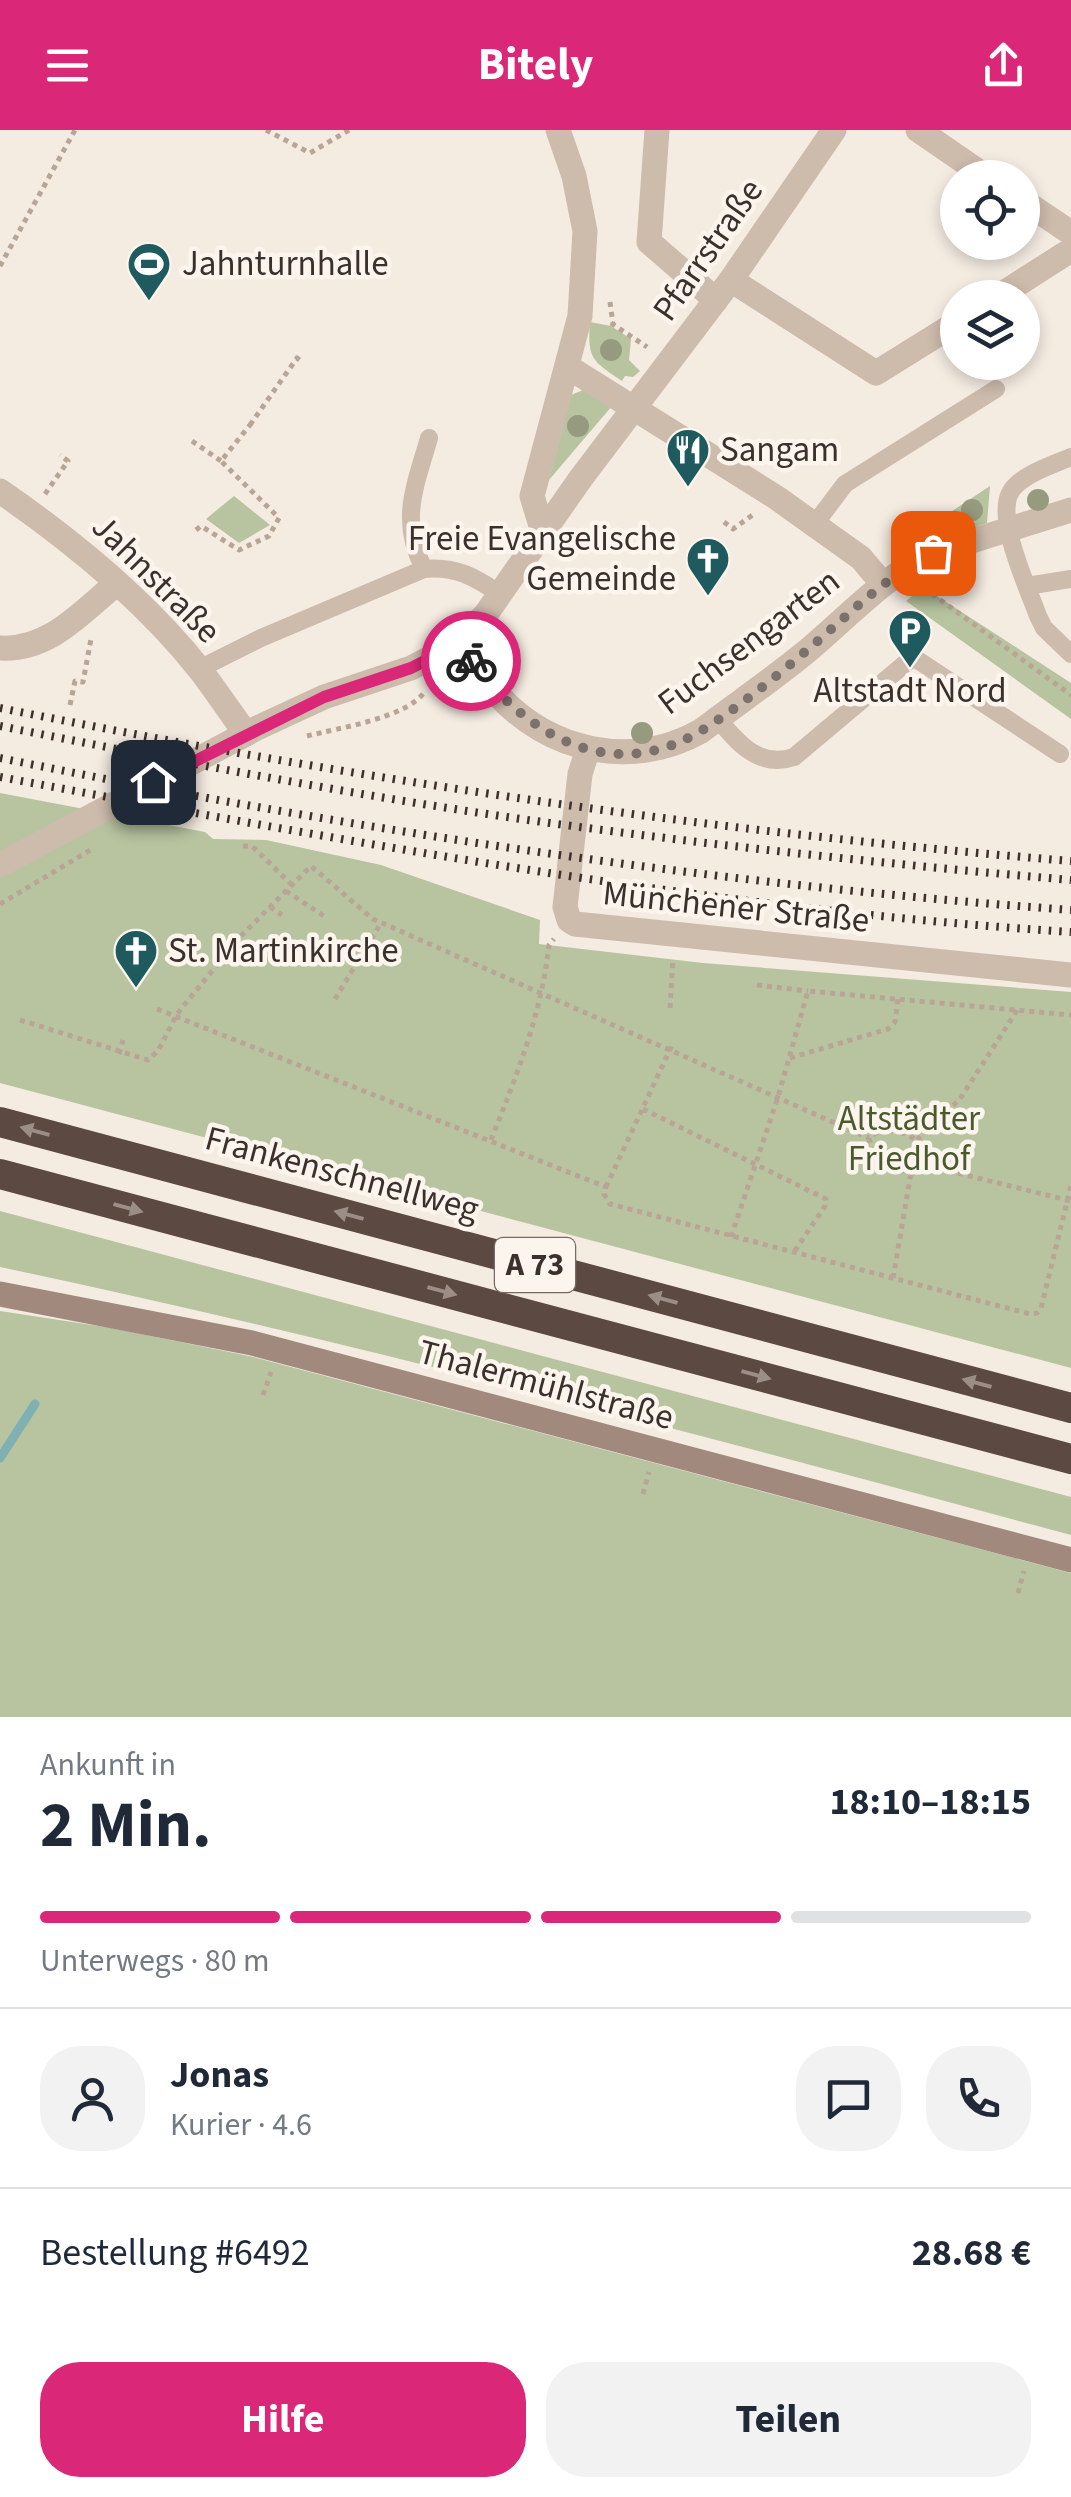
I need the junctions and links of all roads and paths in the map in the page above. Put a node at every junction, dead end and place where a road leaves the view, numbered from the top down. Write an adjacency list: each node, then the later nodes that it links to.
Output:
1 (75, 130): 12 (path)
2 (266, 130): 3 (path)
3 (348, 130)
4 (558, 130): 15 (street)
5 (657, 130): 14 (street)
6 (834, 130): 14 (street, Pfarrstraße)
7 (918, 130): 8 (street)
8 (962, 160)
9 (1040, 212): 10 (street)
10 (1071, 233)
11 (1071, 250): 13 (street)
12 (0, 266)
13 (1024, 280)
14 (724, 290): 16 (street); 18 (street, Pfarrstraße)
15 (580, 316): 18 (path); 19 (street)
16 (940, 333)
17 (302, 362): 26 (path)
18 (669, 364): 21 (street, Pfarrstraße)
19 (568, 368): 21 (street, Fuchsengarten); 33 (street)
20 (996, 389): 30 (lane)
21 (634, 406): 30 (street, Fuchsengarten); 33 (street, Pfarrstraße)
22 (429, 438): 34 (lane)
23 (192, 441): 26 (path)
24 (60, 455): 29 (path)
25 (1071, 457): 32 (lane)
26 (221, 461): 31 (path)
27 (0, 490): 29 (street, Jahnstraße)
28 (1071, 510): 32 (street, Fuchsengarten)
29 (32, 513): 37 (street, Jahnstraße)
30 (814, 525): 35 (street, Fuchsengarten)
31 (196, 530)
32 (1008, 530): 35 (street, Fuchsengarten); 38 (lane)
33 (543, 532): 39 (street, Pfarrstraße)
34 (424, 569): 39 (lane); 44 (lane)
35 (891, 577): 45 (path); 47 (street, Fuchsengarten)
36 (1071, 579): 38 (lane)
37 (117, 582): 42 (street); 44 (street, Jahnstraße)
38 (1027, 586): 43 (lane)
39 (500, 594): 41 (street, Pfarrstraße)
40 (91, 640): 46 (path)
41 (458, 644): 48 (street); 49 (street, Fuchsengarten)
42 (0, 648)
43 (1071, 654)
44 (199, 669): 48 (street, Jahnstraße)
45 (1071, 695)
46 (70, 705)
47 (718, 718): 49 (street, Fuchsengarten); 50 (lane)
48 (246, 734): 53 (street)
49 (588, 749): 60 (street, Münchener Straße)
50 (1060, 754)
51 (243, 846): 54 (path)
52 (96, 848): 56 (path)
53 (0, 865)
54 (292, 885): 55 (path); 61 (path)
55 (286, 891): 57 (path); 59 (path)
56 (0, 904)
57 (270, 907): 58 (path); 72 (path)
58 (282, 915)
59 (328, 918)
60 (569, 920): 62 (street, Münchener Straße); 66 (path)
61 (381, 922): 66 (path); 68 (path)
62 (675, 936): 63 (street, Münchener Straße); 69 (path)
63 (1071, 975)
64 (758, 986): 65 (path)
65 (808, 991): 67 (path); 78 (path)
66 (544, 994): 76 (path); 83 (path)
67 (898, 998): 71 (path); 78 (path)
68 (335, 999)
69 (670, 1008)
70 (157, 1009): 72 (path)
71 (1018, 1009): 73 (path); 84 (path)
72 (177, 1014): 77 (path); 83 (path)
73 (1071, 1015)
74 (20, 1020): 77 (path)
75 (123, 1040): 77 (path)
76 (672, 1046): 79 (path); 80 (path)
77 (120, 1054)
78 (790, 1058): 79 (path)
79 (778, 1098): 82 (path); 85 (path)
80 (643, 1109): 85 (path); 89 (path)
81 (0, 1122): 96 (highway, Frankenschnellweg / A 73, one-way to 81)
82 (869, 1138): 84 (path); 87 (path)
83 (491, 1140): 89 (path)
84 (918, 1140): 86 (path)
85 (756, 1162): 92 (path); 93 (path)
86 (926, 1165): 87 (path); 91 (path)
87 (911, 1172): 94 (path)
88 (0, 1174): 97 (highway, A 73, one-way to 97)
89 (606, 1186): 92 (path)
90 (1071, 1186): 91 (path)
91 (1069, 1201): 94 (path)
92 (731, 1237): 93 (path)
93 (793, 1253): 94 (path)
94 (893, 1278)
95 (0, 1294): 98 (main road, Thalermühlstraße)
96 (1071, 1408)
97 (1071, 1459)
98 (1071, 1560)

